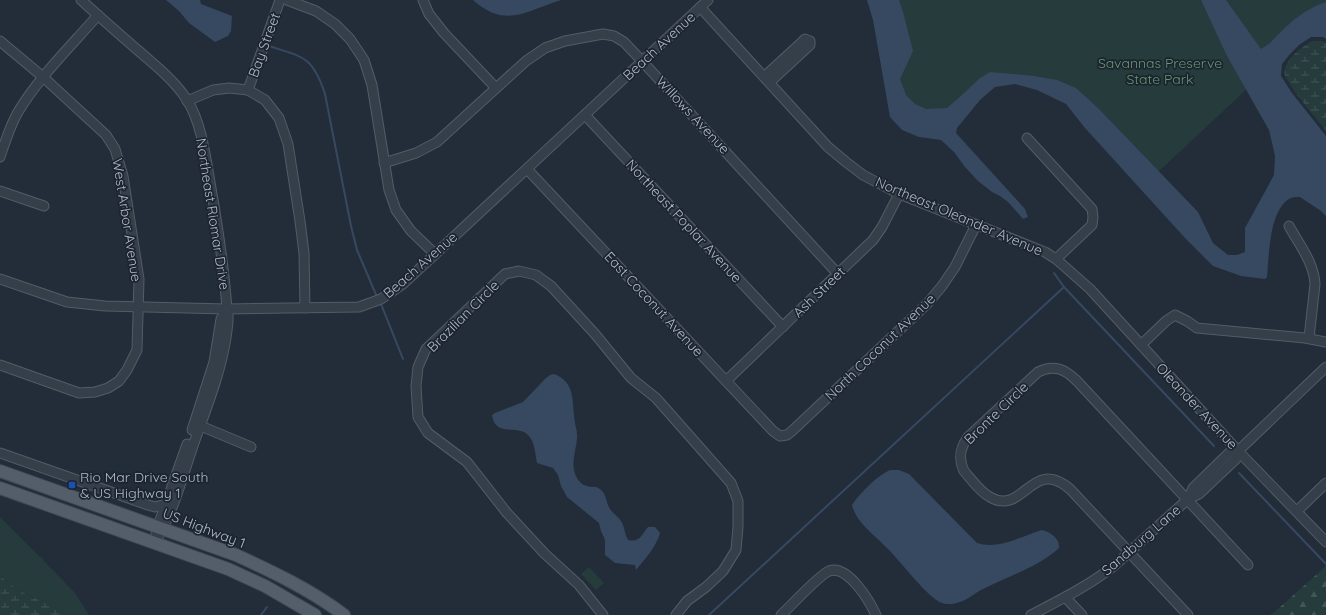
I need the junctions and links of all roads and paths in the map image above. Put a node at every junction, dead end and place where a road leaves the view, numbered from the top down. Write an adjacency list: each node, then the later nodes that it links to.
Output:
1 (81, 0): 7 (street, Northeast Riomar Drive)
2 (280, 0): 13 (street, Bay Street)
3 (287, 0): 18 (street)
4 (423, 0): 12 (street)
5 (708, 0): 6 (street, Beach Avenue)
6 (700, 7): 9 (street, Beach Avenue); 11 (street, Northeast Oleander Avenue)
7 (98, 15): 10 (street); 14 (street, Northeast Riomar Drive)
8 (0, 41): 10 (street, West Arbor Avenue)
9 (642, 61): 12 (street, Willows Avenue); 15 (street, Beach Avenue); 28 (street, Willows Avenue)
10 (43, 77): 17 (street); 30 (street, West Arbor Avenue)
11 (767, 79): 11 (street); 21 (street, Northeast Oleander Avenue)
12 (496, 88): 18 (street, Willows Avenue)
13 (248, 90): 14 (street); 32 (street)
14 (187, 101): 31 (street, Northeast Riomar Drive)
15 (585, 115): 19 (street, Beach Avenue); 33 (street, Northeast Poplar Avenue)
16 (1027, 138): 26 (street)
17 (0, 157)
18 (384, 163): 25 (street)
19 (527, 169): 25 (street, Beach Avenue); 39 (street, East Coconut Avenue)
20 (0, 191): 22 (street)
21 (899, 194): 23 (street, Northeast Oleander Avenue); 28 (street, Ash Street)
22 (44, 206)
23 (976, 225): 26 (street, Northeast Oleander Avenue); 41 (street, North Coconut Avenue)
24 (1290, 226): 34 (street)
25 (435, 254): 32 (street, Beach Avenue)
26 (1056, 259): 27 (street, Northeast Oleander Avenue)
27 (1068, 270): 36 (street, Oleander Avenue)
28 (838, 274): 33 (street, Ash Street)
29 (0, 279): 30 (street, Beach Avenue)
30 (138, 306): 31 (street, Beach Avenue); 37 (street, West Arbor Avenue)
31 (227, 308): 32 (street, Beach Avenue); 40 (street, Northeast Riomar Drive)
32 (305, 308)
33 (783, 327): 39 (street, Ash Street)
34 (1309, 338): 35 (street); 36 (street)
35 (1326, 342)
36 (1141, 345): 43 (street, Oleander Avenue)
37 (0, 365)
38 (1326, 367): 43 (street, Sandburg Lane)
39 (726, 381): 41 (street, East Coconut Avenue)
40 (197, 425): 42 (street); 50 (street, Northeast Riomar Drive); 53 (street, Northeast Riomar Drive)
41 (783, 436)
42 (251, 447)
43 (1238, 451): 48 (street, Sandburg Lane); 51 (street, Oleander Avenue)
44 (0, 453): 49 (street)
45 (0, 471): 52 (main road, US Highway 1)
46 (1326, 483): 51 (street)
47 (0, 488): 54 (main road)
48 (1188, 499): 56 (street, Sandburg Lane); 56 (street, Bronte Circle); 57 (street)
49 (132, 500): 50 (street); 52 (street)
50 (166, 504): 53 (street, Northeast Riomar Drive)
51 (1297, 511): 55 (street, Oleander Avenue)
52 (128, 516): 53 (main road, US Highway 1)
53 (161, 527): 54 (street, Northeast Riomar Drive); 60 (main road, US Highway 1)
54 (154, 542): 59 (main road)
55 (1326, 542)
56 (1129, 552): 58 (street, Sandburg Lane); 67 (street)
57 (1248, 564)
58 (1065, 597): 65 (street, Sandburg Lane); 66 (street)
59 (315, 615)
60 (344, 615)
61 (603, 615): 62 (street, Brazilian Circle)
62 (676, 615)
63 (781, 615): 64 (street)
64 (876, 615)
65 (1031, 615)
66 (1082, 615)
67 (1188, 615)

